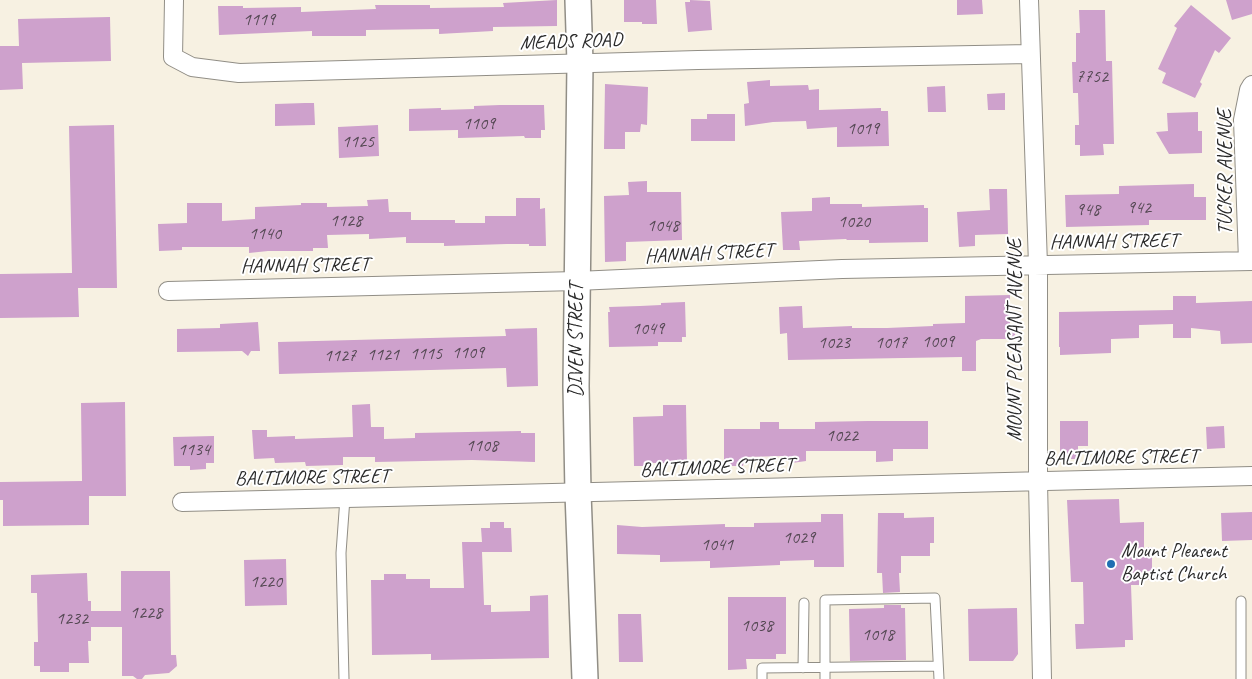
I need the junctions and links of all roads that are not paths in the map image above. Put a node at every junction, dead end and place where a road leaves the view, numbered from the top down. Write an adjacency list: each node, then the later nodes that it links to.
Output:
1 (174, 0): 5 (street, MEADS ROAD)
2 (578, 0): 5 (main road, DIVEN STREET)
3 (1029, 0): 4 (street, MOUNT PLEASANT AVENUE)
4 (1030, 54): 5 (street, MEADS ROAD); 8 (street, MOUNT PLEASANT AVENUE)
5 (580, 64): 9 (main road, DIVEN STREET)
6 (1252, 85): 7 (street, TUCKER AVENUE)
7 (1250, 261): 8 (street, HANNAH STREET)
8 (1038, 265): 9 (street, HANNAH STREET); 12 (street, MOUNT PLEASANT AVENUE)
9 (577, 281): 10 (street, HANNAH STREET); 13 (main road, DIVEN STREET)
10 (168, 290)
11 (1252, 476): 12 (street, BALTIMORE STREET)
12 (1038, 481): 13 (street, BALTIMORE STREET); 26 (street, MOUNT PLEASANT AVENUE)
13 (578, 493): 14 (street, BALTIMORE STREET); 22 (main road, DIVEN STREET)
14 (345, 498): 15 (street, BALTIMORE STREET); 21 (lane)
15 (182, 502)
16 (1241, 601): 27 (lane)
17 (804, 603): 20 (lane)
18 (938, 666): 19 (lane); 19 (lane); 25 (lane)
19 (825, 667): 20 (lane); 24 (lane)
20 (803, 668): 23 (lane)
21 (344, 679)
22 (585, 679)
23 (762, 679)
24 (826, 679)
25 (938, 679)
26 (1042, 679)
27 (1242, 679)

